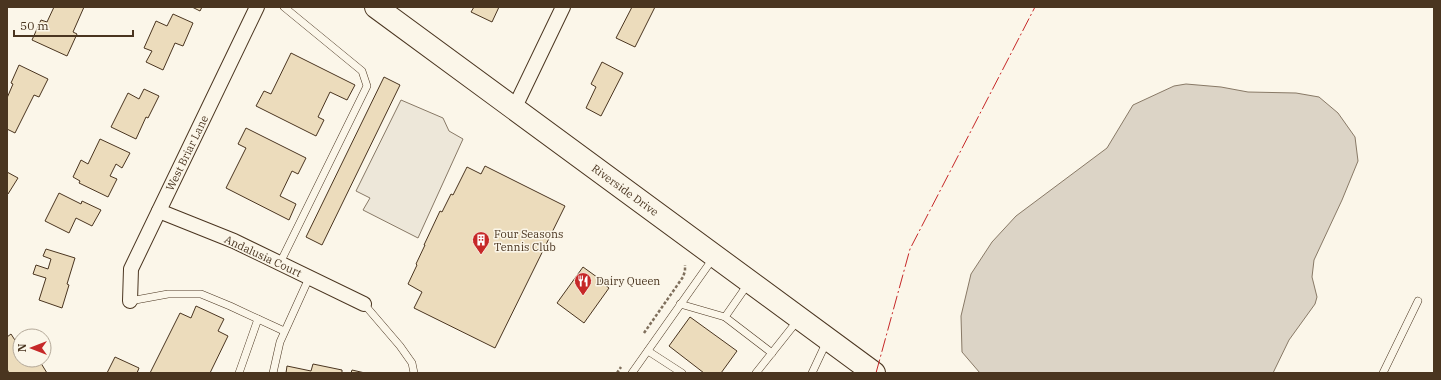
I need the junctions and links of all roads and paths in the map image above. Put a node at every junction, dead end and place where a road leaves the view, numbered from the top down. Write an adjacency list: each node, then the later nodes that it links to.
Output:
1 (257, 7): 6 (street, West Briar Lane)
2 (284, 7): 8 (lane)
3 (376, 7): 5 (main road, Riverside Drive)
4 (563, 7): 5 (street)
5 (514, 109): 7 (main road, Riverside Drive)
6 (159, 210): 8 (street, Andalusia Court); 12 (street, West Briar Lane)
7 (715, 255): 11 (main road, Riverside Drive); 15 (lane)
8 (280, 263): 10 (street, Andalusia Court)
9 (685, 265): 20 (path)
10 (309, 278): 14 (street, Andalusia Court); 19 (lane)
11 (750, 281): 16 (lane); 17 (main road, Riverside Drive)
12 (130, 301): 18 (lane)
13 (1418, 301): 34 (lane)
14 (364, 304): 27 (lane)
15 (680, 304): 16 (lane); 22 (lane)
16 (725, 317): 23 (lane)
17 (800, 318): 21 (main road, Riverside Drive); 23 (lane)
18 (258, 319): 19 (lane); 25 (lane)
19 (284, 332): 26 (lane)
20 (643, 335)
21 (828, 339): 32 (lane); 33 (main road, Riverside Drive)
22 (648, 351): 29 (lane); 30 (lane)
23 (772, 353): 31 (lane)
24 (622, 367): 28 (path)
25 (239, 373)
26 (273, 373)
27 (414, 373)
28 (617, 373)
29 (632, 373)
30 (682, 373)
31 (756, 373)
32 (812, 373)
33 (874, 373)
34 (1383, 373)

